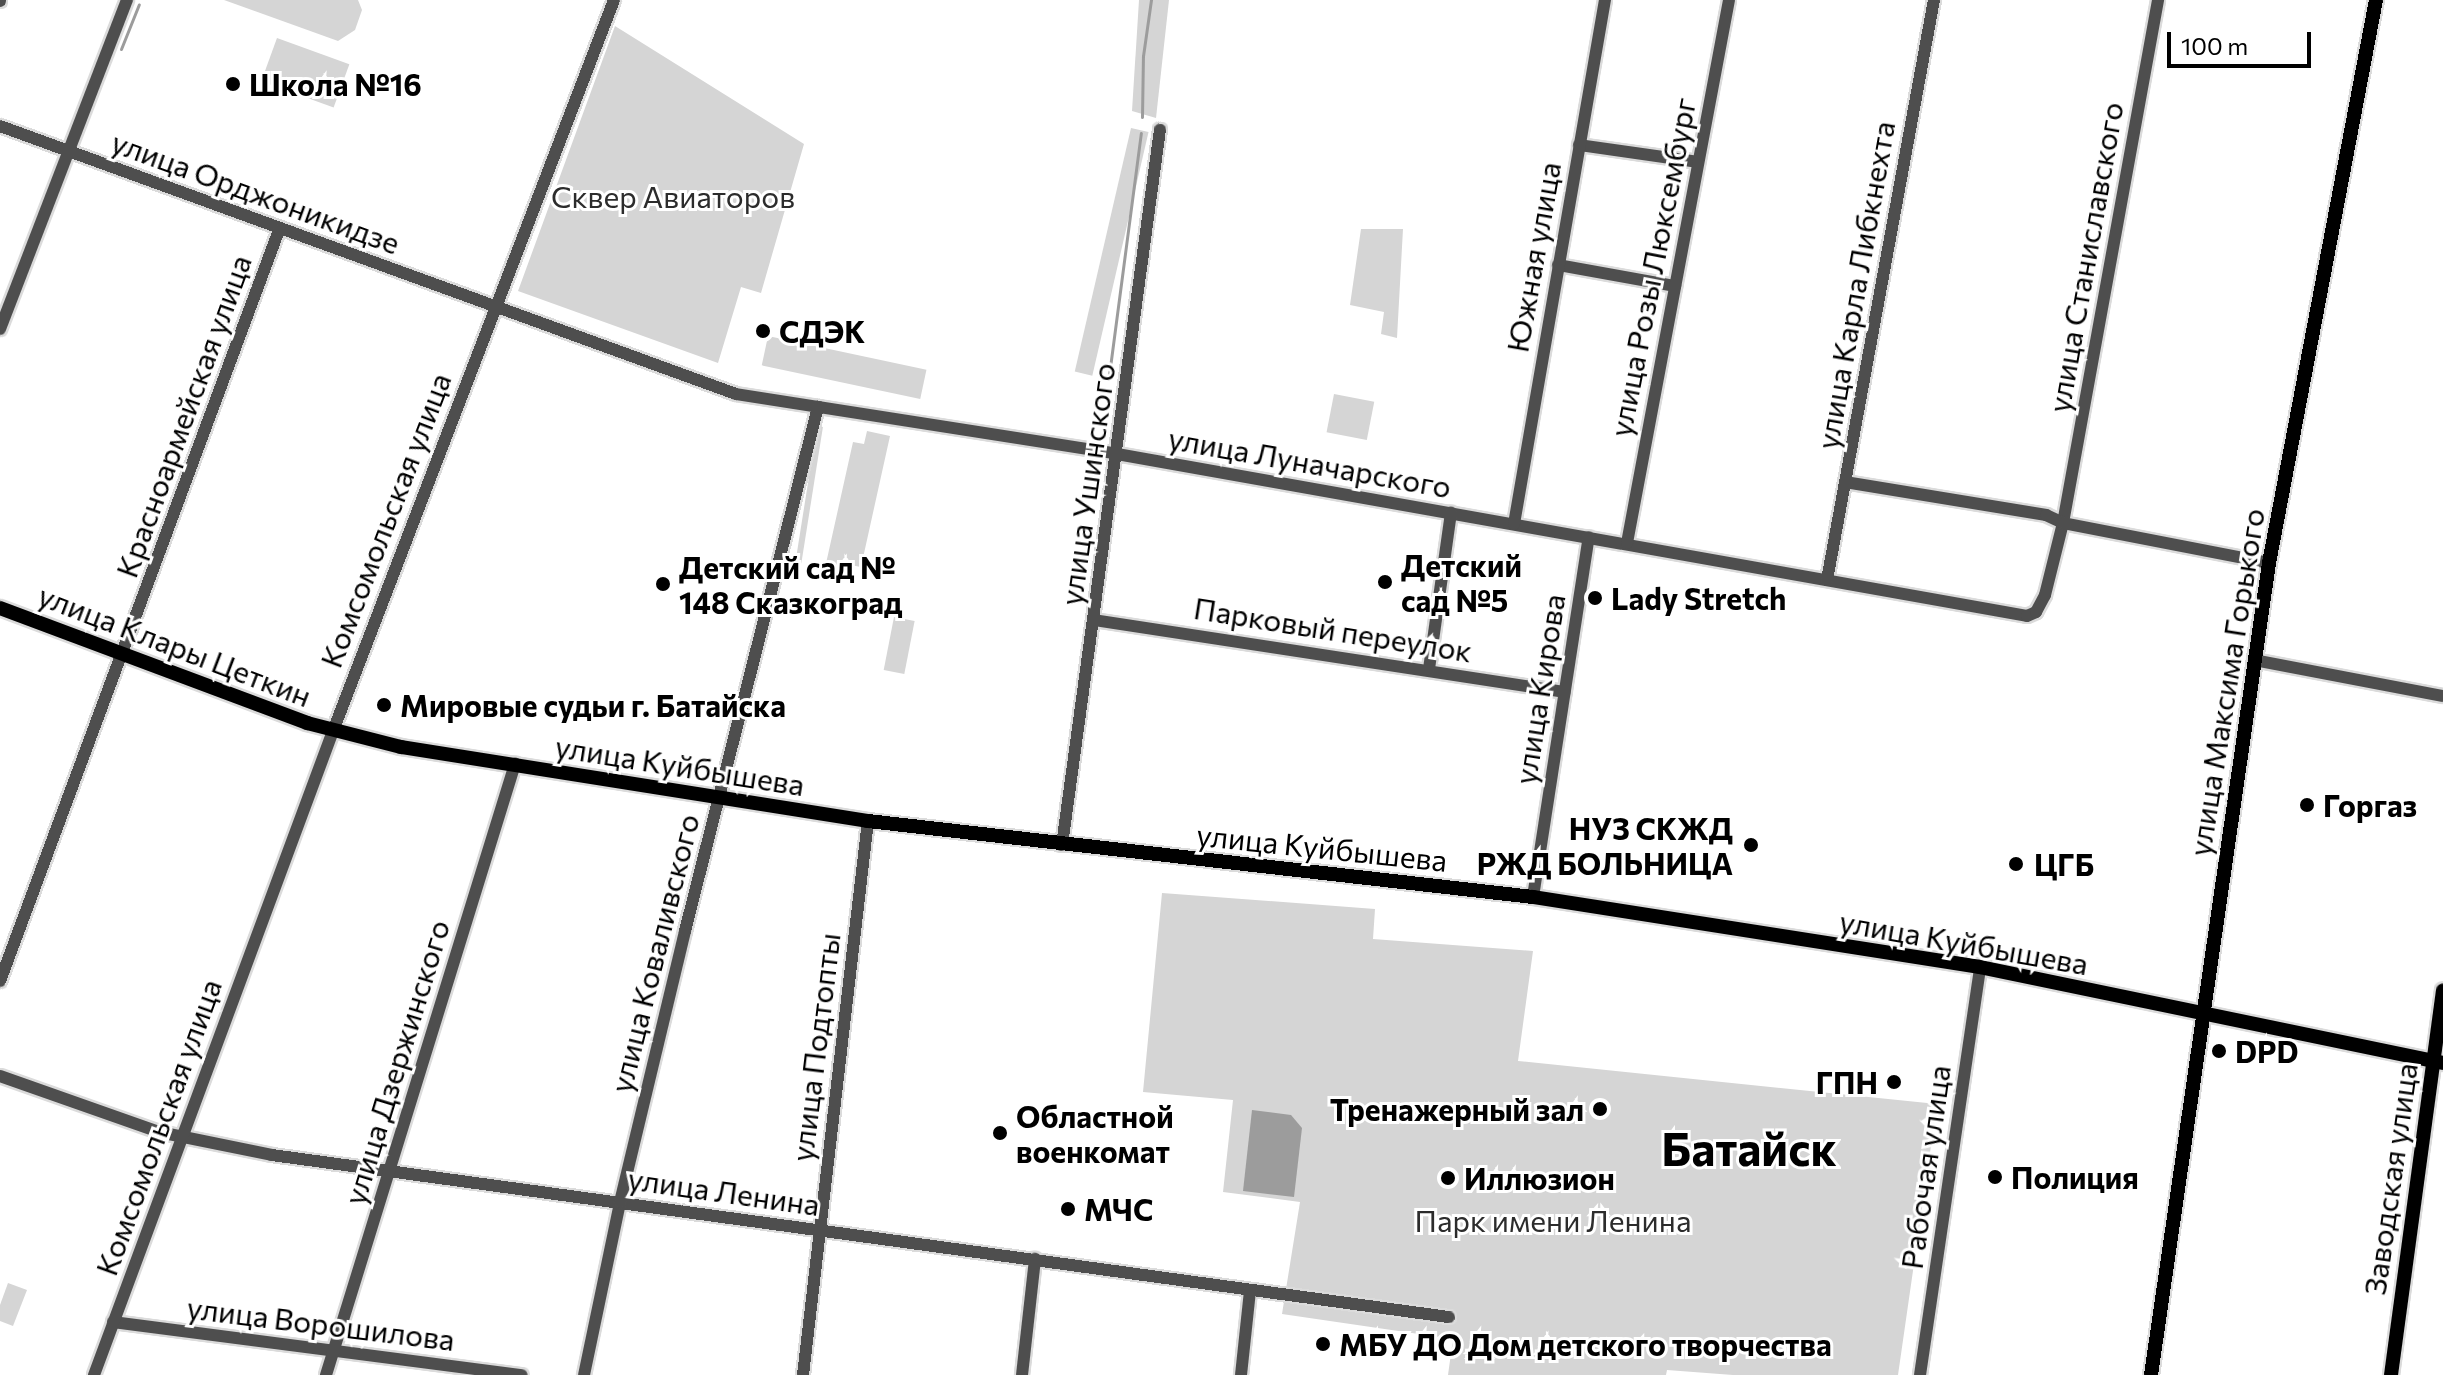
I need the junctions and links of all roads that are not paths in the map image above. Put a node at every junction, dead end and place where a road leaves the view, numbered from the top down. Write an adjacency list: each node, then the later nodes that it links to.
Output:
1 (127, 0): 11 (street)
2 (614, 0): 16 (street, Комсомольская улица)
3 (1605, 0): 10 (street, Южная улица)
4 (1729, 0): 12 (street, улица Розы Люксембург)
5 (1934, 0): 20 (street, улица Карла Либкнехта)
6 (2158, 0): 22 (street, улица Станиславского)
7 (2376, 0): 26 (main road, улица Максима Горького)
8 (0, 126): 11 (street, улица Орджоникидзе)
9 (1160, 130): 19 (street, улица Ушинского)
10 (1579, 145): 12 (street); 14 (street, Южная улица)
11 (68, 151): 13 (street, улица Орджоникидзе); 17 (street)
12 (1698, 162): 15 (street, улица Розы Люксембург)
13 (279, 230): 16 (street, улица Орджоникидзе); 30 (street, Красноармейская улица)
14 (1558, 265): 15 (street); 23 (street, Южная улица)
15 (1675, 286): 25 (street, улица Розы Люксембург)
16 (493, 307): 18 (street, улица Луначарского); 35 (street, Комсомольская улица)
17 (0, 329)
18 (818, 407): 19 (street, улица Луначарского); 37 (street, улица Коваливского)
19 (1117, 454): 21 (street, улица Луначарского); 29 (street, улица Ушинского)
20 (1845, 482): 22 (street); 27 (street, улица Карла Либкнехта)
21 (1451, 513): 23 (street, улица Луначарского); 32 (street)
22 (2063, 523): 26 (street); 27 (street, улица Луначарского)
23 (1514, 524): 24 (street, улица Луначарского)
24 (1589, 537): 25 (street, улица Луначарского); 33 (street, улица Кирова)
25 (1627, 543): 27 (street, улица Луначарского)
26 (2269, 563): 31 (main road, улица Максима Горького)
27 (1827, 580)
28 (0, 608): 30 (main road, улица Клары Цеткин)
29 (1094, 620): 32 (street, Парковый переулок); 39 (street, улица Ушинского)
30 (123, 654): 35 (main road, улица Клары Цеткин); 42 (street, Красноармейская улица)
31 (2254, 660): 34 (street); 44 (main road, улица Максима Горького)
32 (1429, 669): 33 (street, Парковый переулок)
33 (1565, 692): 40 (street, улица Кирова)
34 (2443, 696)
35 (333, 731): 36 (main road, улица Куйбышева); 47 (street, Комсомольская улица)
36 (515, 764): 37 (main road, улица Куйбышева); 48 (street, улица Дзержинского)
37 (720, 798): 38 (main road, улица Куйбышева); 49 (street, улица Коваливского)
38 (868, 821): 39 (main road, улица Куйбышева); 50 (street, улица Подтопты)
39 (1062, 845): 40 (main road, улица Куйбышева)
40 (1533, 897): 41 (main road, улица Куйбышева)
41 (1980, 967): 44 (main road, улица Куйбышева); 63 (street, Рабочая улица)
42 (0, 981)
43 (2443, 991): 45 (main road, Заводская улица)
44 (2202, 1014): 45 (main road, улица Куйбышева); 64 (main road, улица Максима Горького)
45 (2438, 1062): 65 (main road, Заводская улица)
46 (0, 1076): 47 (street, улица Ленина)
47 (181, 1138): 48 (street, улица Ленина); 54 (street, Комсомольская улица)
48 (390, 1172): 49 (street, улица Ленина); 55 (street, улица Дзержинского)
49 (620, 1202): 50 (street, улица Ленина); 59 (street, улица Коваливского)
50 (820, 1230): 51 (street, улица Ленина); 60 (street, улица Подтопты)
51 (1035, 1259): 52 (street, улица Ленина); 61 (street)
52 (1250, 1291): 53 (street, улица Ленина); 62 (street)
53 (1449, 1317)
54 (113, 1322): 55 (street, улица Ворошилова); 56 (street, Комсомольская улица)
55 (333, 1351): 57 (street, улица Дзержинского); 58 (street, улица Ворошилова)
56 (94, 1375)
57 (326, 1375)
58 (522, 1375)
59 (584, 1375)
60 (803, 1375)
61 (1022, 1375)
62 (1241, 1375)
63 (1920, 1375)
64 (2151, 1375)
65 (2391, 1375)

